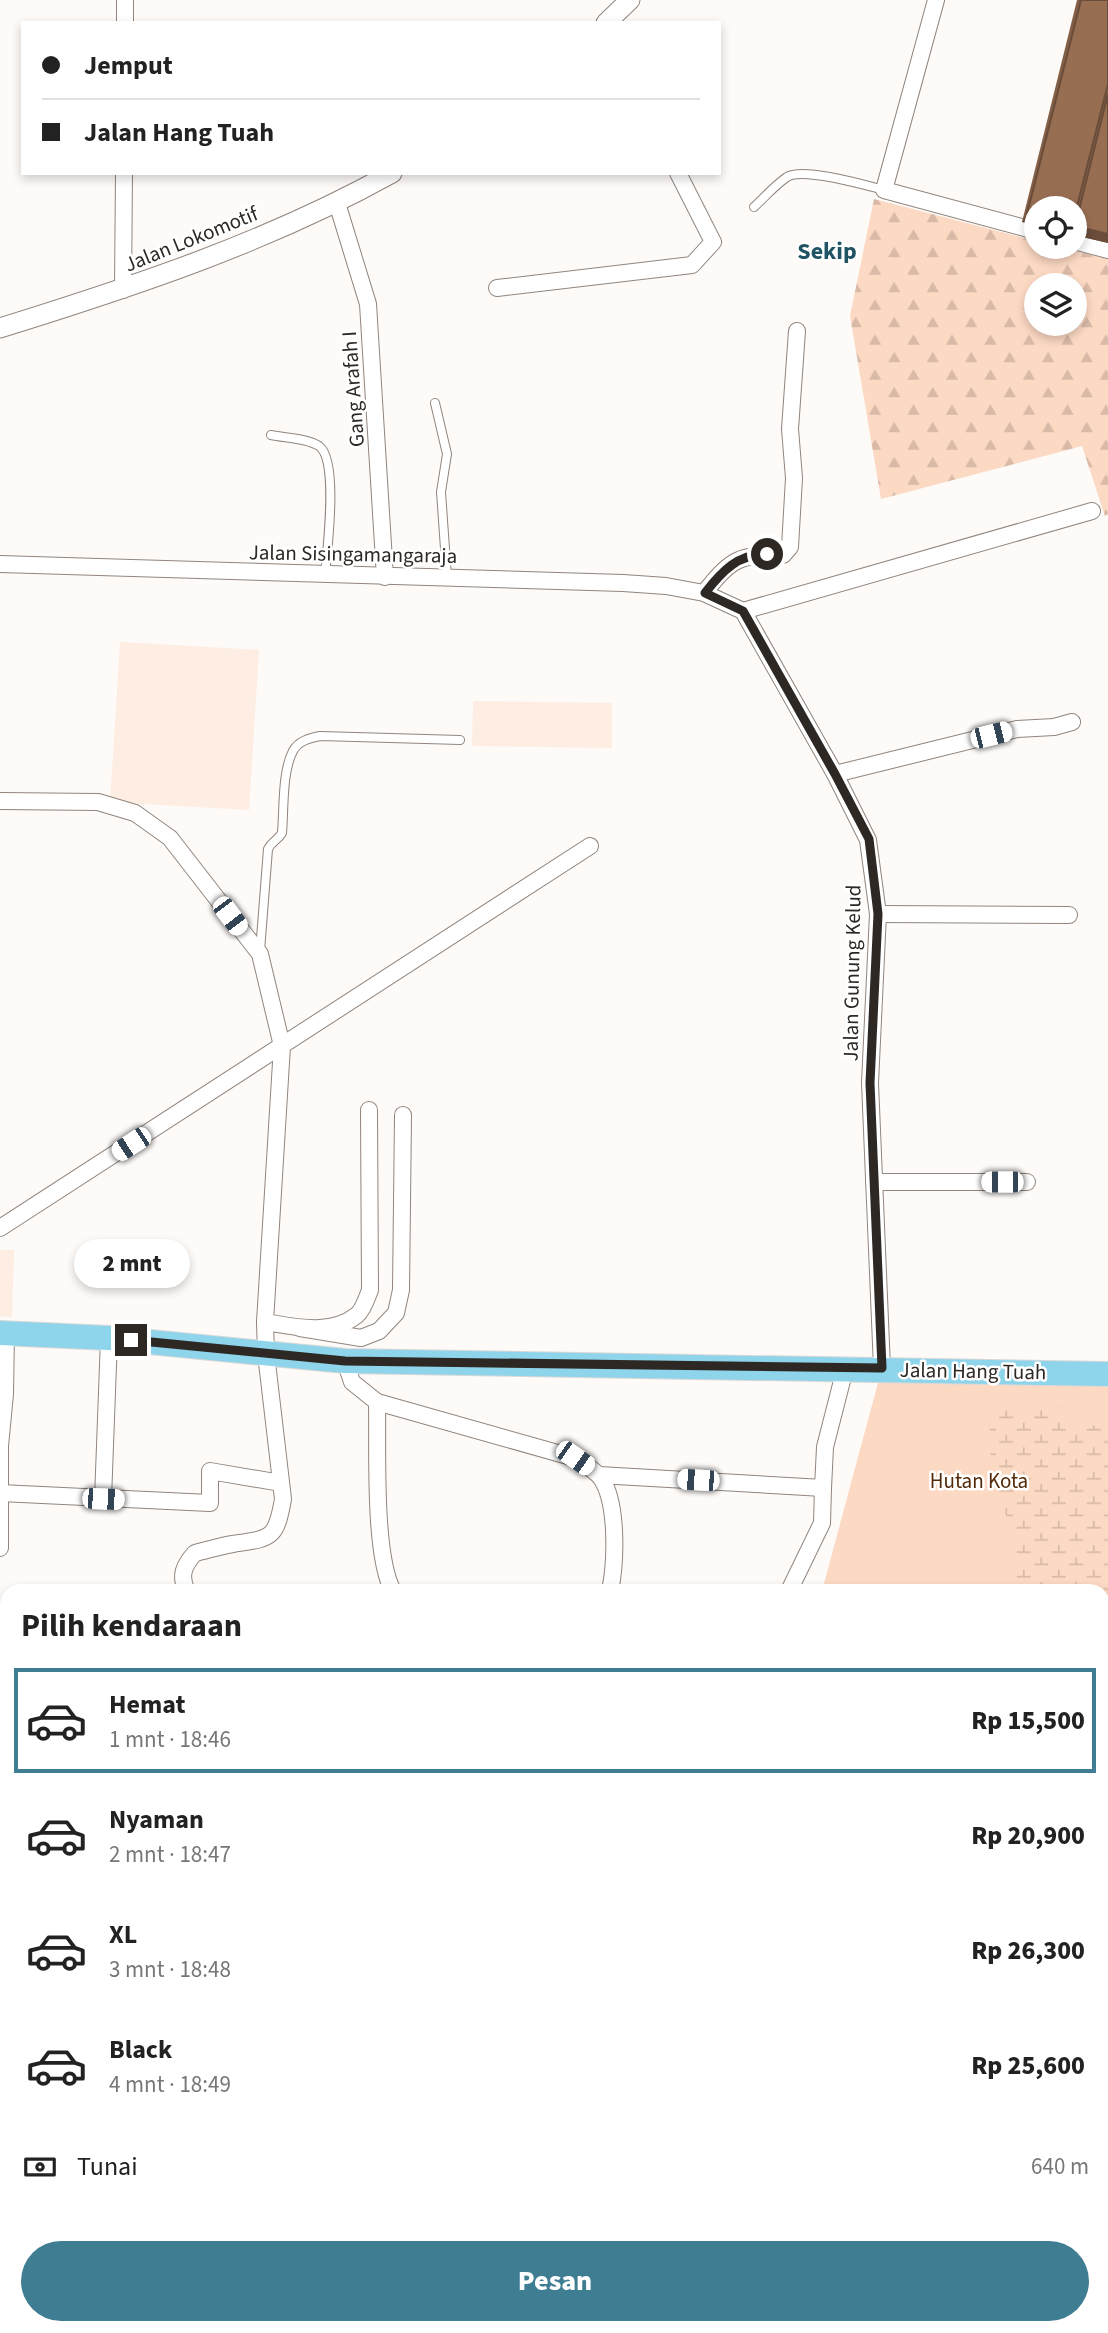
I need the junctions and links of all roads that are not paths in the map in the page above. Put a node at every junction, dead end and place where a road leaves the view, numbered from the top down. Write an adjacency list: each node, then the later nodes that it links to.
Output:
1 (125, 0): 4 (street)
2 (630, 0): 5 (street)
3 (936, 0): 9 (street)
4 (125, 21)
5 (608, 21)
6 (124, 175): 16 (street)
7 (388, 175): 10 (street, Jalan Lokomotif)
8 (679, 175): 15 (street)
9 (884, 190): 11 (lane); 12 (street)
10 (337, 203): 16 (street, Jalan Lokomotif); 24 (street, Gang Arafah I)
11 (754, 207)
12 (1024, 228)
13 (1087, 245): 14 (street)
14 (1108, 250)
15 (497, 288)
16 (123, 290): 17 (street, Jalan Lokomotif)
17 (0, 328)
18 (797, 331): 26 (street)
19 (435, 403): 25 (lane)
20 (271, 435): 23 (lane)
21 (1092, 511): 27 (street)
22 (0, 564): 23 (street, Jalan Sisingamangaraja)
23 (325, 575): 24 (street, Jalan Sisingamangaraja)
24 (385, 577): 25 (street, Jalan Sisingamangaraja)
25 (447, 577): 26 (street, Jalan Sisingamangaraja)
26 (705, 593): 27 (street)
27 (743, 611): 30 (street, Jalan Gunung Kelud)
28 (1072, 722): 30 (street)
29 (460, 740): 35 (lane)
30 (835, 774): 33 (street, Jalan Gunung Kelud)
31 (0, 801): 35 (street)
32 (590, 846): 36 (street)
33 (878, 914): 34 (street); 39 (street, Jalan Gunung Kelud)
34 (1069, 915)
35 (260, 954): 36 (street)
36 (282, 1046): 41 (street); 42 (street)
37 (369, 1110): 43 (street)
38 (404, 1115): 43 (street)
39 (874, 1182): 40 (street); 48 (street, Jalan Gunung Kelud)
40 (1027, 1182)
41 (0, 1228)
42 (265, 1322): 43 (street); 46 (street)
43 (300, 1328)
44 (3, 1333): 45 (main road, Jalan Hang Tuah); 55 (street)
45 (109, 1338): 46 (main road, Jalan Hang Tuah); 56 (street)
46 (266, 1354): 47 (main road, Jalan Hang Tuah); 53 (street)
47 (345, 1361): 49 (main road, Jalan Hang Tuah); 51 (street)
48 (882, 1368): 49 (main road, Jalan Hang Tuah); 50 (main road, Jalan Hang Tuah)
49 (845, 1369): 54 (street)
50 (1108, 1374)
51 (377, 1402): 52 (street); 59 (street)
52 (599, 1475): 54 (street); 60 (street)
53 (281, 1483): 56 (street); 58 (street)
54 (823, 1488): 61 (street)
55 (0, 1493): 56 (street); 57 (street)
56 (103, 1499)
57 (0, 1548)
58 (184, 1584)
59 (389, 1584)
60 (611, 1584)
61 (792, 1584)

